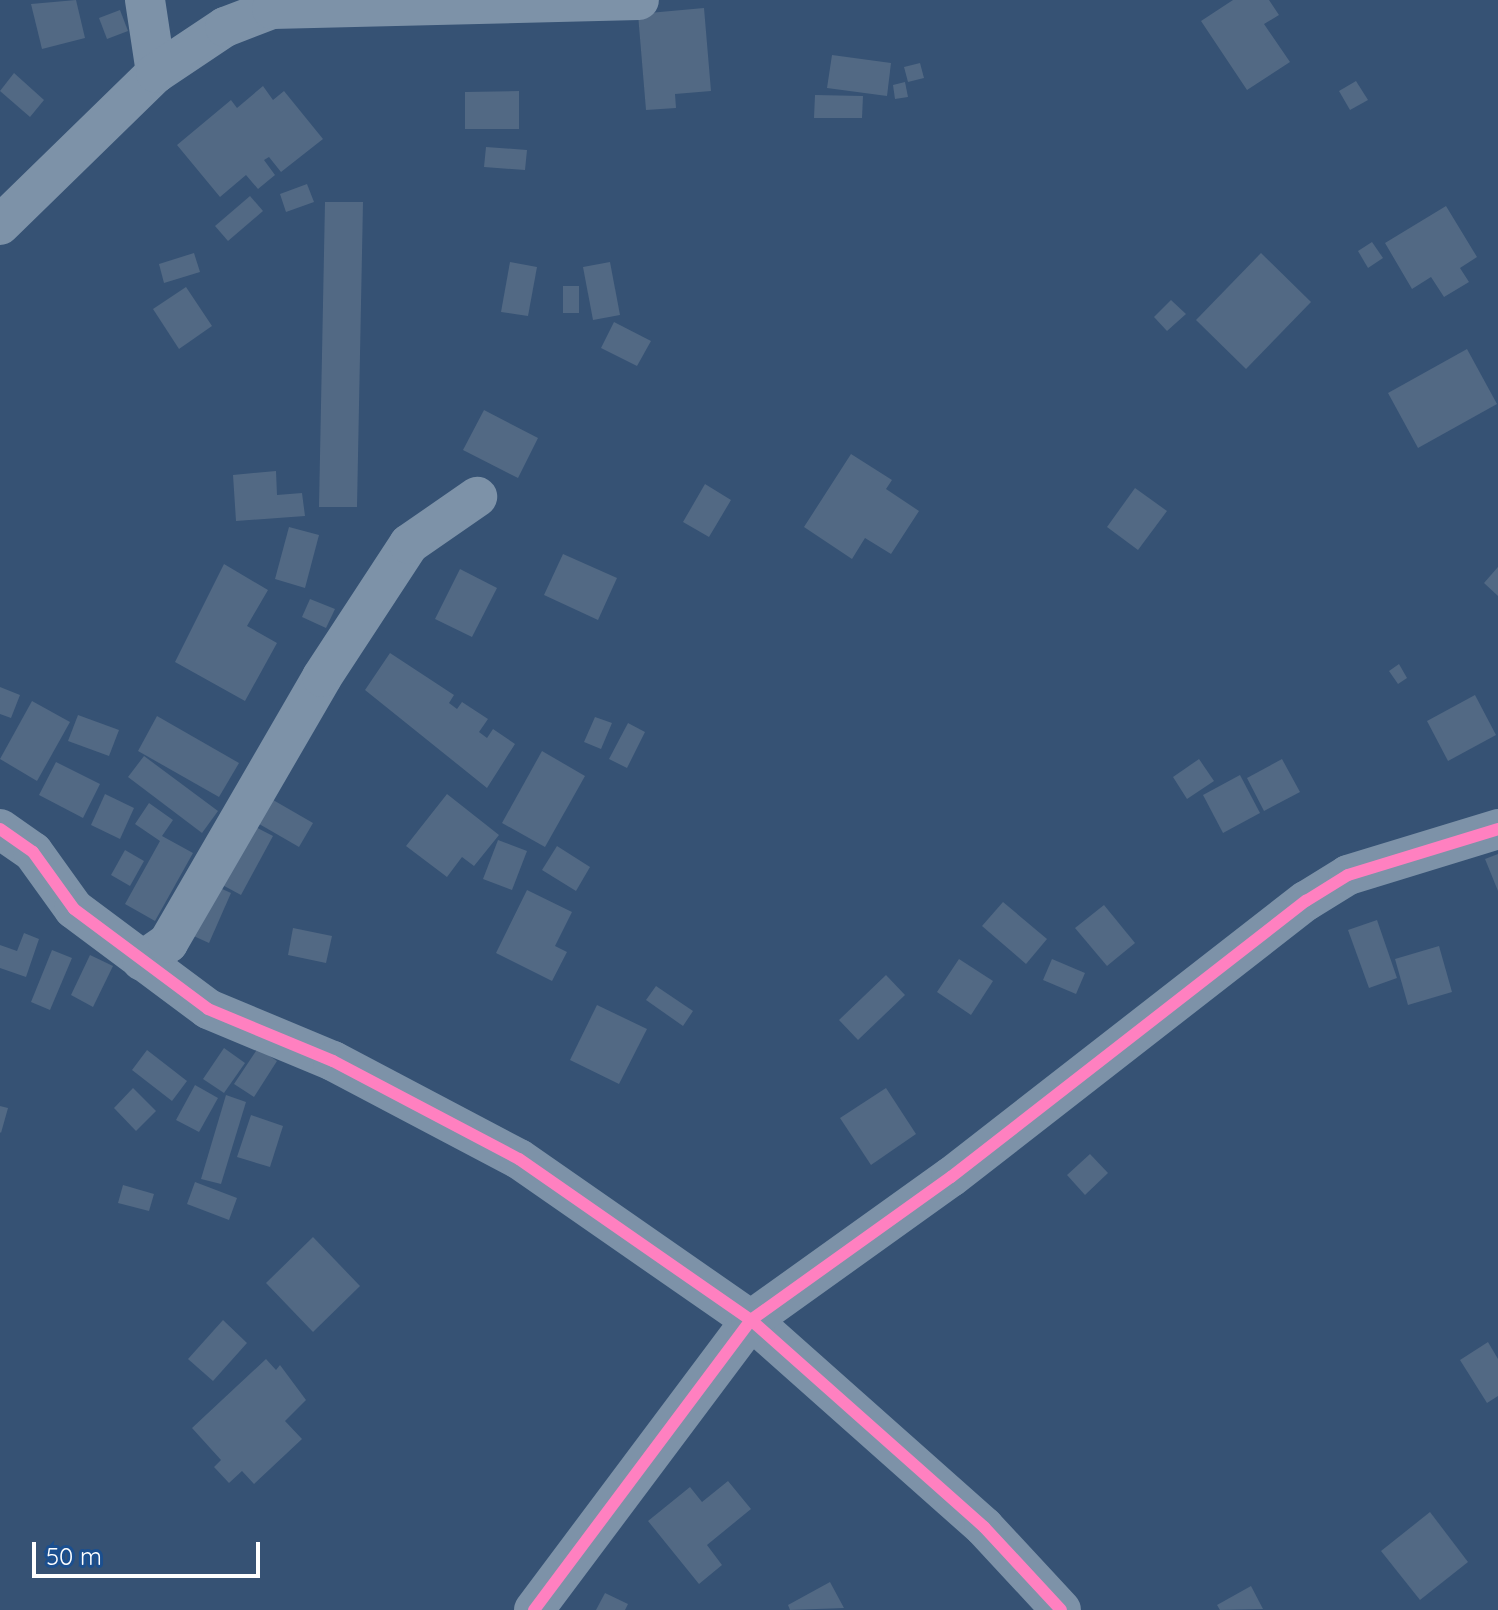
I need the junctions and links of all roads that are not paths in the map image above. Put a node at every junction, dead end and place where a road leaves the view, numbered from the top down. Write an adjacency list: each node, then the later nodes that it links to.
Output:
1 (145, 0): 3 (street)
2 (639, 0): 3 (street)
3 (156, 73): 4 (street)
4 (0, 225)
5 (477, 497): 8 (street)
6 (0, 829): 8 (street)
7 (1498, 829): 9 (street)
8 (142, 961): 9 (street)
9 (751, 1320): 10 (street); 11 (street)
10 (534, 1610)
11 (1061, 1610)

